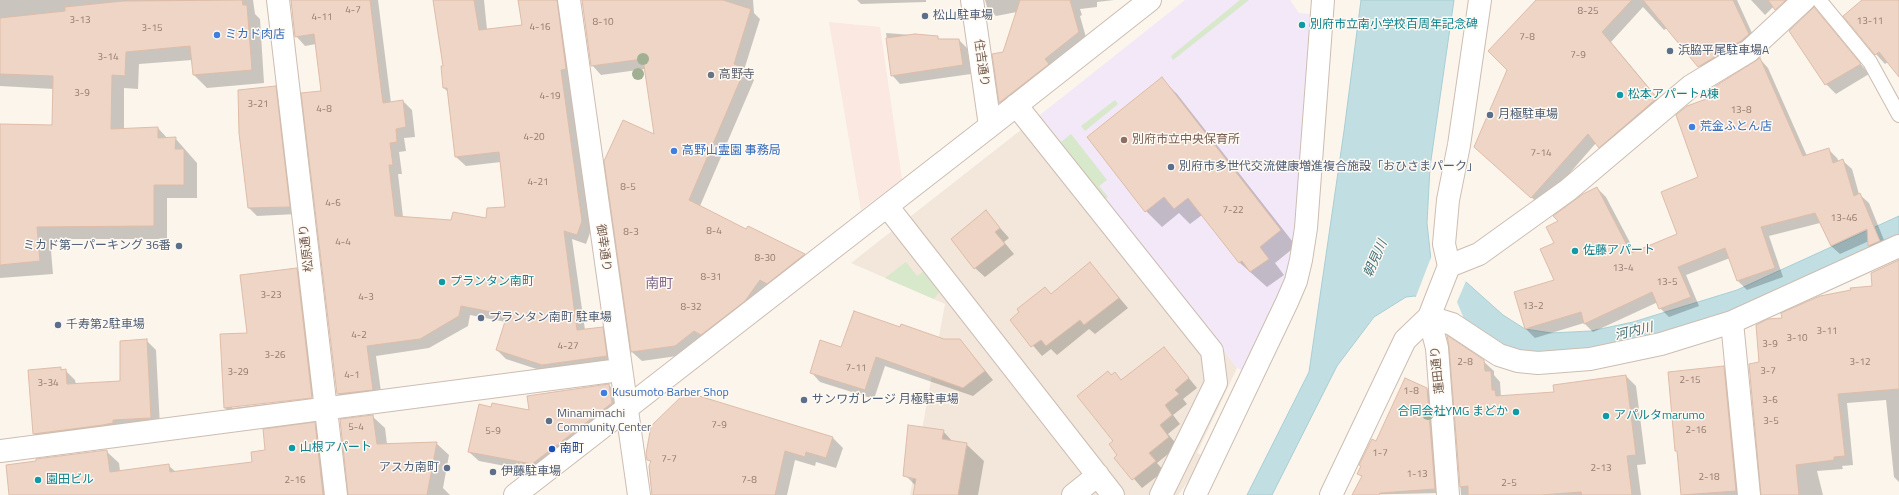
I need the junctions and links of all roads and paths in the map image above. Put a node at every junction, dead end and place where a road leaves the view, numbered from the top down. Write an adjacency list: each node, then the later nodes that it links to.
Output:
1 (278, 0): 18 (street, 松原通り)
2 (569, 0): 17 (street, 御幸通り)
3 (972, 0): 11 (street, 住吉通り)
4 (1150, 0): 9 (street)
5 (1323, 0): 28 (street)
6 (1480, 0): 14 (street)
7 (1804, 0): 14 (street)
8 (1820, 0): 10 (lane)
9 (1016, 105): 11 (street); 27 (street)
10 (1899, 115)
11 (990, 126): 12 (street)
12 (887, 206): 19 (street); 21 (street)
13 (1899, 246): 16 (street)
14 (1449, 266): 15 (street)
15 (1431, 313): 16 (street); 29 (street); 30 (street, 蓮田通り)
16 (1732, 322): 31 (street)
17 (620, 370): 18 (street); 19 (street, 御幸通り)
18 (325, 408): 20 (street); 22 (street, 松原通り)
19 (626, 409): 23 (street); 24 (street, 御幸通り)
20 (0, 451)
21 (1098, 475): 25 (street); 26 (street)
22 (336, 495)
23 (515, 495)
24 (639, 495)
25 (1073, 495)
26 (1114, 495)
27 (1161, 495)
28 (1195, 495)
29 (1331, 495)
30 (1448, 495)
31 (1750, 495)

